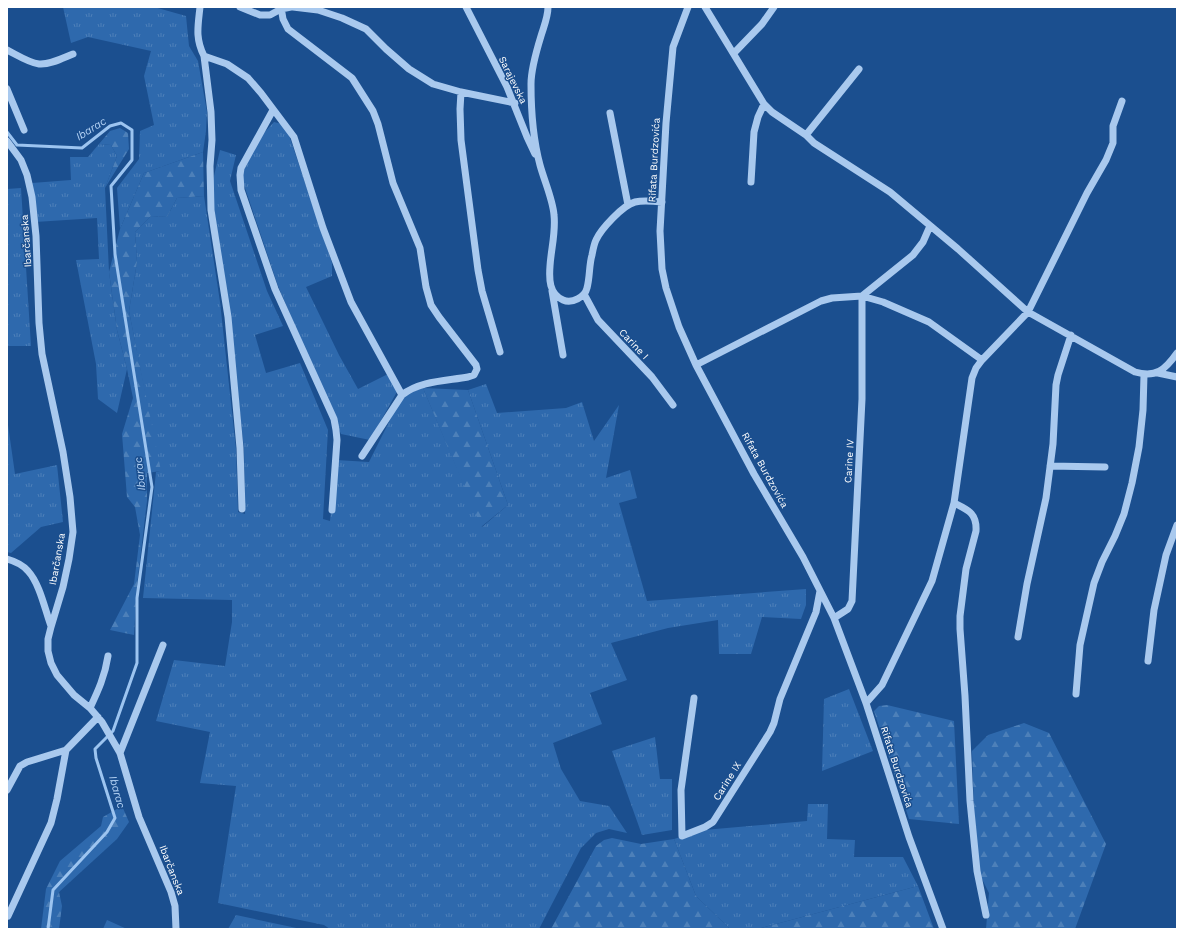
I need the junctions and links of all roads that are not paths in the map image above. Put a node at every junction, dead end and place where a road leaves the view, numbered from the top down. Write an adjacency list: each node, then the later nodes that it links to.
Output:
1 (200, 7): 13 (street)
2 (240, 7): 9 (street)
3 (292, 7): 9 (street); 16 (street)
4 (466, 7): 18 (street, Sarajevska)
5 (548, 7): 25 (street)
6 (688, 7): 27 (street, Rifata Burdzovića)
7 (705, 7): 11 (street)
8 (774, 7): 11 (street)
9 (281, 8): 43 (street)
10 (7, 50): 12 (street)
11 (734, 53): 19 (street)
12 (73, 54)
13 (204, 56): 20 (street); 49 (street)
14 (858, 69): 23 (street)
15 (7, 89): 22 (street)
16 (461, 92): 18 (street); 35 (street)
17 (1122, 101): 33 (street)
18 (515, 103): 25 (street, Sarajevska)
19 (764, 104): 23 (street); 26 (street)
20 (273, 110): 43 (street); 50 (street)
21 (610, 113): 28 (street)
22 (24, 130)
23 (806, 135): 29 (street)
24 (7, 141): 56 (street, Ibarčanska)
25 (540, 163): 30 (street)
26 (752, 182)
27 (662, 202): 28 (street); 39 (street, Rifata Burdzovića)
28 (628, 205): 31 (street)
29 (930, 226): 32 (street); 33 (street)
30 (552, 291): 31 (street); 37 (street)
31 (584, 294): 44 (street, Carine I)
32 (862, 296): 38 (street); 39 (street); 55 (street, Carine IV)
33 (1028, 312): 34 (street); 38 (street)
34 (1071, 335): 41 (street); 46 (street)
35 (500, 352)
36 (1177, 353): 40 (street)
37 (563, 355)
38 (982, 360): 48 (street)
39 (696, 365): 54 (street, Rifata Burdzovića)
40 (1158, 372): 41 (street); 42 (street)
41 (1144, 375): 61 (street)
42 (1177, 377)
43 (402, 395): 45 (street)
44 (673, 405)
45 (362, 456)
46 (1050, 466): 47 (street); 57 (street)
47 (1105, 467)
48 (954, 503): 63 (street); 69 (street)
49 (242, 510)
50 (332, 510)
51 (1177, 525): 52 (street)
52 (1175, 534): 60 (street)
53 (7, 559): 56 (street)
54 (820, 590): 55 (street, Rifata Burdzovića); 62 (street, Carine IX)
55 (834, 618): 63 (street, Rifata Burdzovića)
56 (51, 627): 64 (street, Ibarčanska)
57 (1018, 638)
58 (163, 645): 67 (street)
59 (108, 656): 64 (street)
60 (1148, 661)
61 (1076, 694)
62 (694, 698)
63 (866, 704): 72 (street, Rifata Burdzovića)
64 (90, 708): 65 (street, Ibarčanska)
65 (100, 720): 66 (street); 67 (street, Ibarčanska)
66 (66, 750): 68 (street); 70 (street)
67 (120, 753): 71 (street, Ibarčanska)
68 (7, 790)
69 (986, 915)
70 (8, 916)
71 (176, 929)
72 (943, 929)

